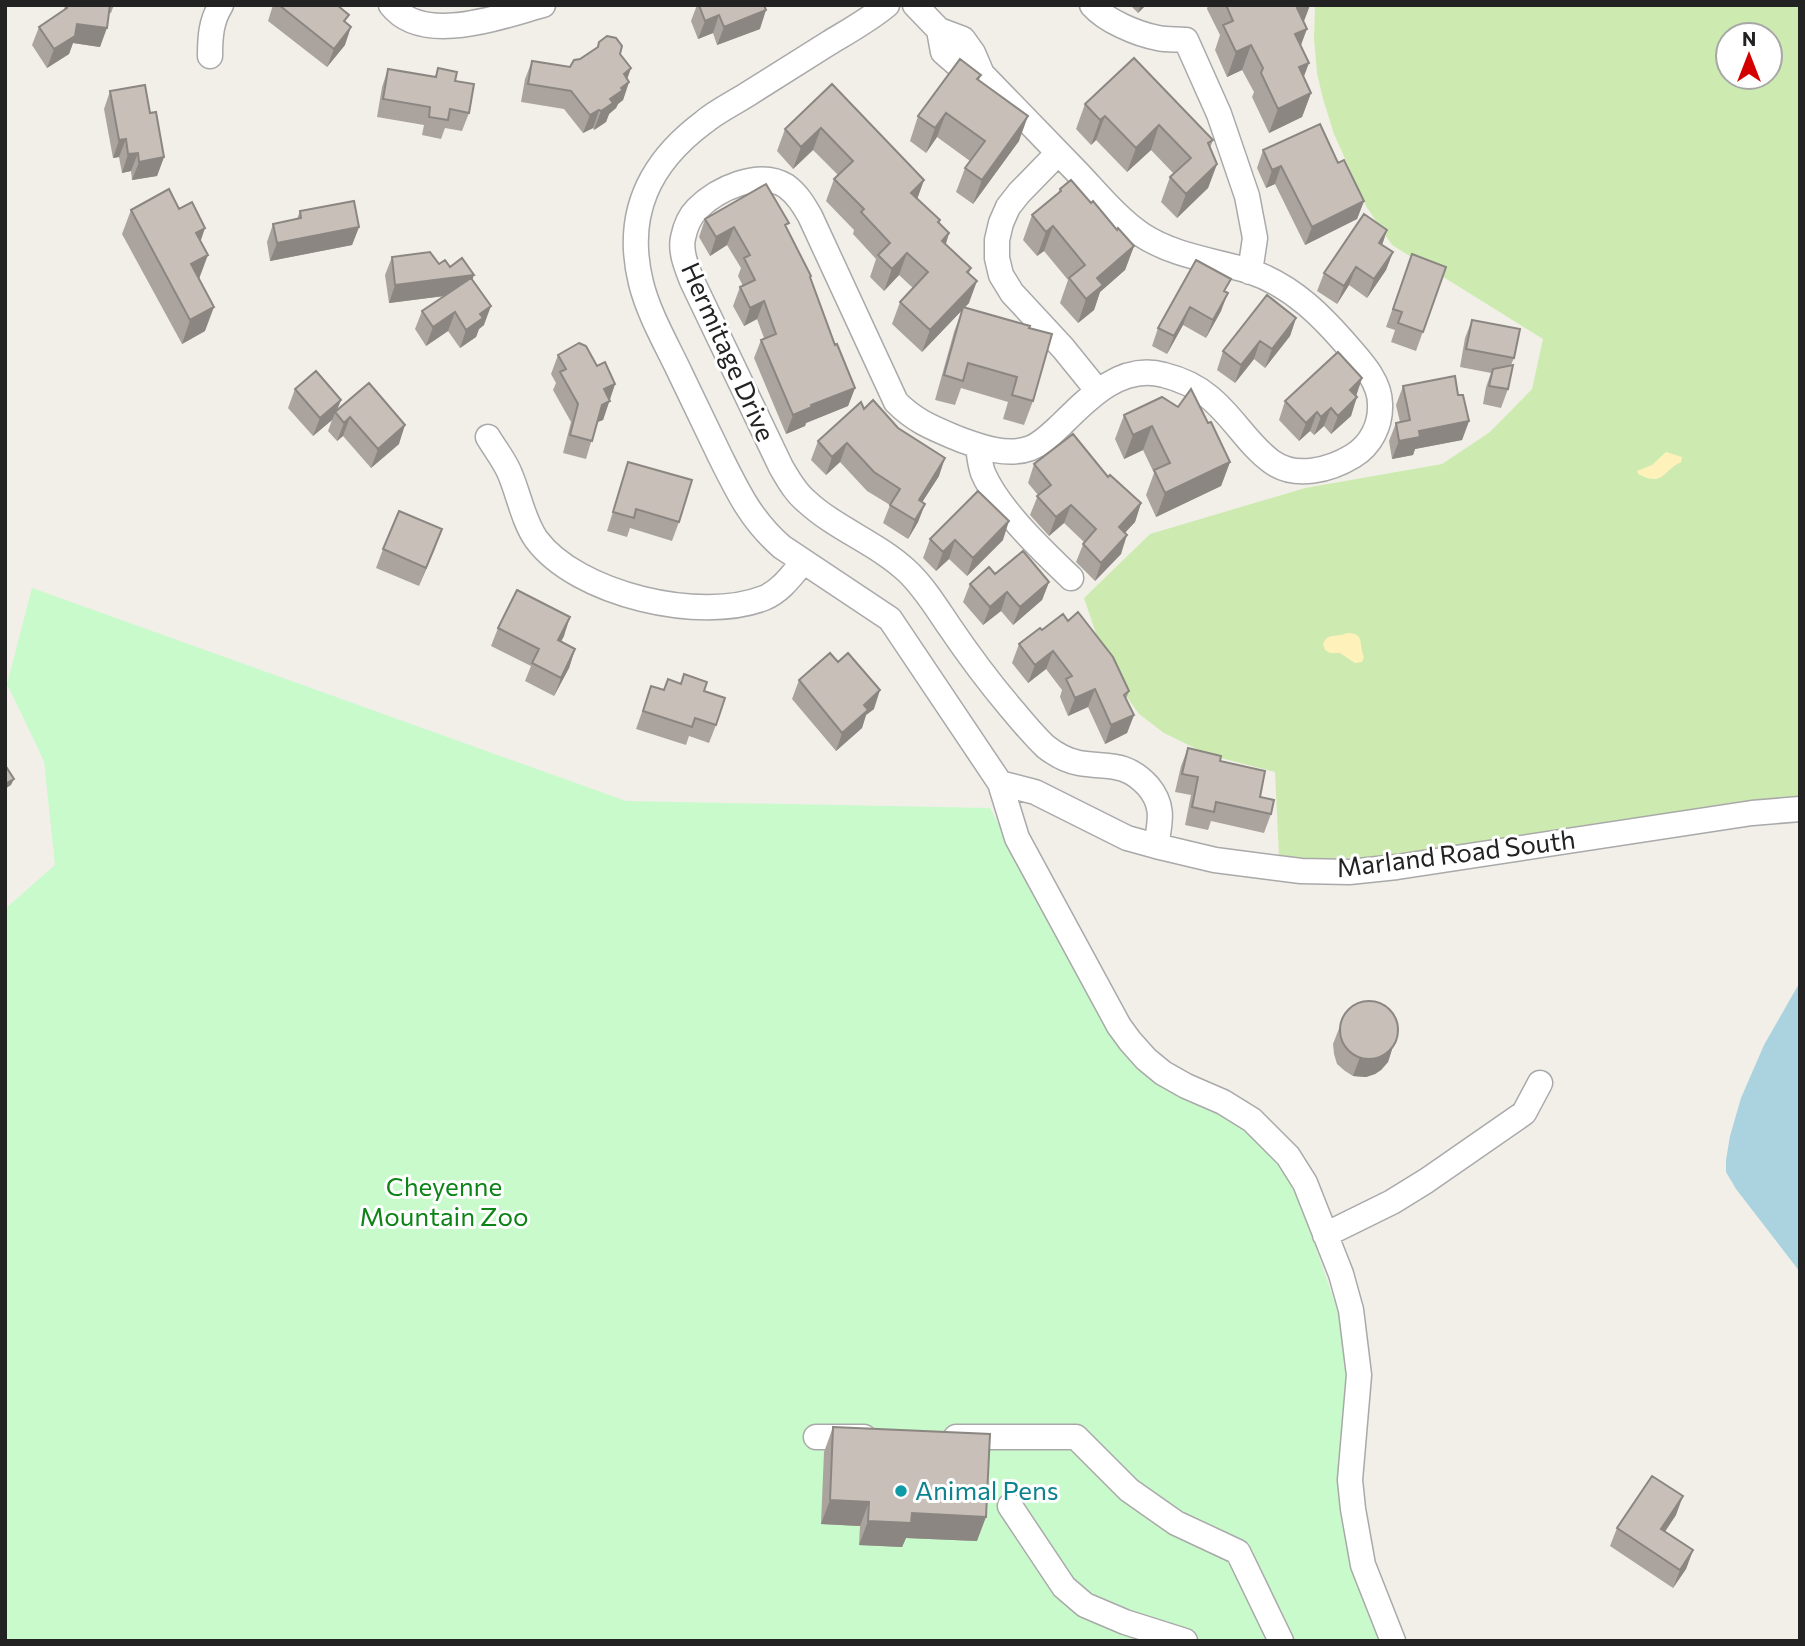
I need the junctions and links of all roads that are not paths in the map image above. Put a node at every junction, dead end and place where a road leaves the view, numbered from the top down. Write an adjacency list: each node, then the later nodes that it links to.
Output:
1 (221, 5): 7 (street)
2 (391, 5): 3 (street)
3 (543, 5)
4 (887, 5): 13 (street)
5 (915, 5): 8 (street)
6 (1092, 5): 9 (street)
7 (210, 55)
8 (1058, 153): 9 (street); 10 (street)
9 (1250, 272): 10 (street, Hermitage Drive)
10 (1097, 390): 12 (street, Hermitage Drive)
11 (488, 437): 13 (street)
12 (978, 446): 14 (street); 17 (street, Hermitage Drive)
13 (803, 562): 15 (street)
14 (1070, 578)
15 (1000, 783): 17 (street, Marland Road South); 19 (street)
16 (1800, 809): 17 (street, Marland Road South)
17 (1156, 846)
18 (1540, 1083): 19 (street)
19 (1325, 1235): 26 (street)
20 (816, 1437): 21 (street)
21 (884, 1437)
22 (939, 1437): 25 (street)
23 (1010, 1506): 24 (street)
24 (1185, 1641)
25 (1281, 1641)
26 (1393, 1641)

